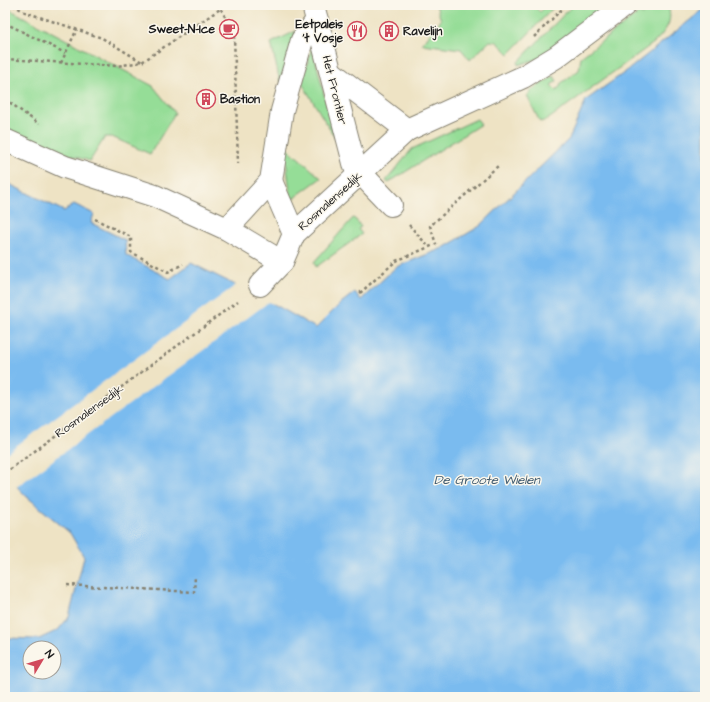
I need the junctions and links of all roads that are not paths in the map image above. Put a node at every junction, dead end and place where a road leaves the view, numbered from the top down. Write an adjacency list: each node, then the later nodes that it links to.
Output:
1 (625, 5): 4 (street, Rosmalensedijk)
2 (315, 12): 3 (street, Het Frontier); 7 (street)
3 (331, 72): 4 (street); 6 (street, Het Frontier)
4 (407, 130): 6 (street, Rosmalensedijk)
5 (5, 140): 9 (street)
6 (360, 174): 8 (street); 10 (street, Rosmalensedijk)
7 (271, 181): 9 (street); 10 (street)
8 (391, 205)
9 (227, 229): 11 (street)
10 (294, 234): 11 (street, Rosmalensedijk)
11 (282, 262): 12 (street, Rosmalensedijk)
12 (260, 285)

